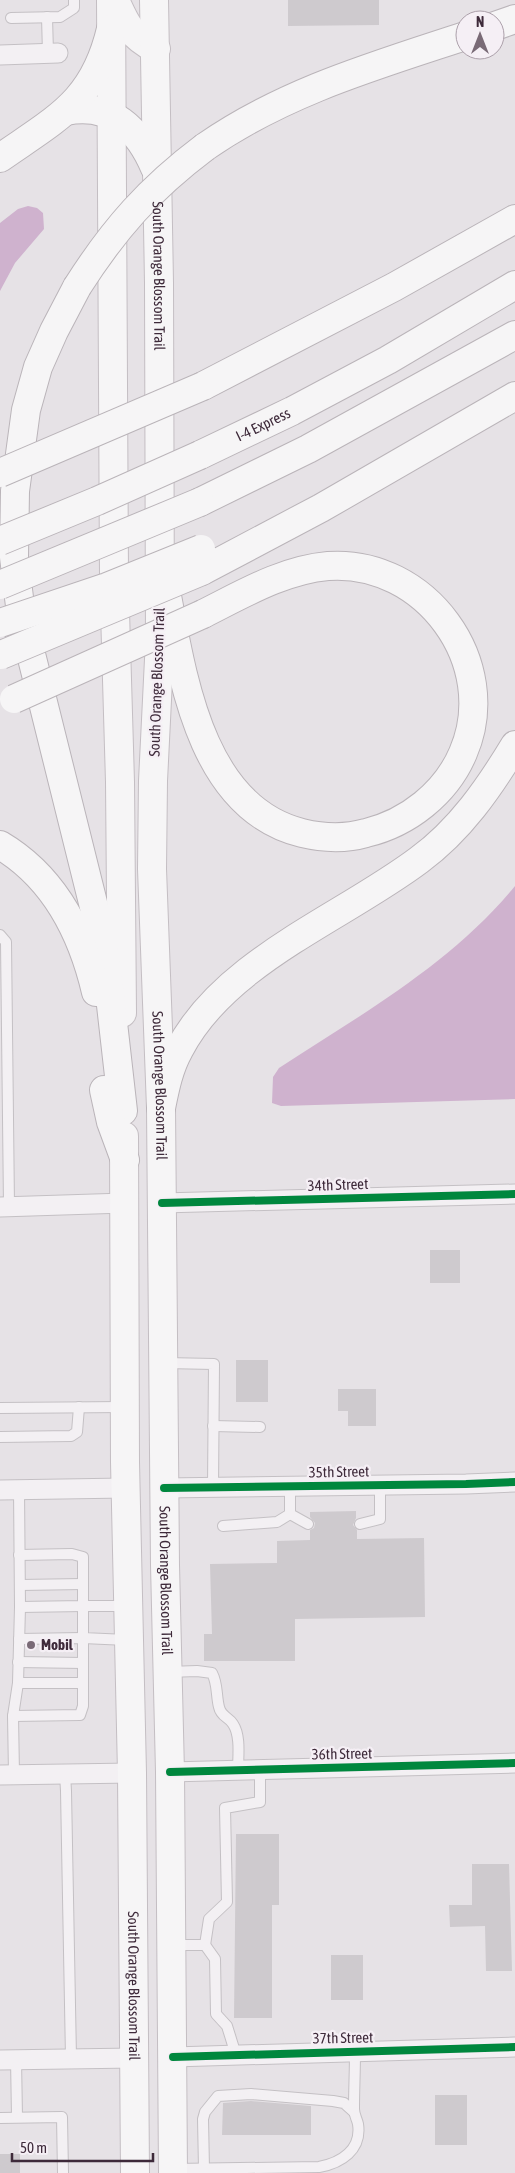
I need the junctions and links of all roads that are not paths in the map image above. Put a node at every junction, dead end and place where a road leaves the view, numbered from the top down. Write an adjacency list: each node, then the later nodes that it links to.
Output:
1 (74, 0): 5 (lane)
2 (111, 0): 7 (main road, South Orange Blossom Trail)
3 (115, 0): 9 (main road)
4 (154, 0): 9 (main road, South Orange Blossom Trail)
5 (47, 17): 6 (lane); 10 (lane)
6 (11, 18)
7 (111, 28): 12 (main road); 13 (main road, South Orange Blossom Trail)
8 (455, 40): 32 (main road, bridge)
9 (156, 49): 15 (main road, South Orange Blossom Trail)
10 (53, 53): 11 (street)
11 (0, 55)
12 (66, 111): 13 (main road); 14 (main road)
13 (111, 115): 15 (main road); 32 (main road, South Orange Blossom Trail)
14 (0, 158)
15 (156, 168): 22 (main road, South Orange Blossom Trail)
16 (515, 218): 20 (main road, bridge)
17 (515, 285): 21 (main road, I-4 Express, bridge)
18 (515, 335): 24 (main road, bridge)
19 (515, 396): 23 (main road)
20 (0, 474)
21 (0, 541)
22 (159, 556): 27 (main road, bridge); 31 (main road, South Orange Blossom Trail)
23 (202, 560): 25 (main road, bridge); 26 (main road, bridge)
24 (0, 586)
25 (0, 623)
26 (1, 655)
27 (7, 702)
28 (515, 745): 31 (main road)
29 (0, 845): 34 (main road)
30 (0, 935): 33 (lane)
31 (161, 1108): 36 (main road, South Orange Blossom Trail)
32 (123, 1111): 34 (main road, South Orange Blossom Trail)
33 (4, 1155): 38 (lane)
34 (125, 1160): 37 (main road, South Orange Blossom Trail)
35 (515, 1194): 36 (street, 34th Street)
36 (162, 1203): 39 (main road, South Orange Blossom Trail)
37 (125, 1204): 38 (street); 40 (main road, South Orange Blossom Trail); 51 (main road)
38 (5, 1206)
39 (163, 1363): 43 (lane); 51 (main road, South Orange Blossom Trail)
40 (125, 1406): 41 (lane); 50 (main road, South Orange Blossom Trail)
41 (79, 1407): 42 (lane); 45 (lane)
42 (0, 1408)
43 (214, 1426): 44 (lane); 49 (lane)
44 (260, 1428)
45 (0, 1437)
46 (515, 1482): 47 (street, 35th Street)
47 (380, 1485): 48 (street, 35th Street); 56 (lane)
48 (290, 1486): 49 (street, 35th Street); 54 (lane)
49 (213, 1487): 51 (street, 35th Street)
50 (125, 1488): 52 (street); 62 (main road, South Orange Blossom Trail); 73 (main road)
51 (164, 1488): 69 (main road, South Orange Blossom Trail)
52 (19, 1489): 53 (street); 58 (lane)
53 (0, 1490)
54 (290, 1514): 55 (lane); 57 (lane)
55 (308, 1524)
56 (360, 1524)
57 (223, 1526)
58 (19, 1555): 59 (lane); 60 (lane)
59 (83, 1584): 60 (lane); 61 (lane)
60 (20, 1585): 63 (lane)
61 (83, 1606): 62 (lane); 63 (lane); 64 (lane)
62 (128, 1606): 66 (main road, South Orange Blossom Trail)
63 (20, 1607): 65 (lane)
64 (83, 1638): 65 (lane); 66 (lane); 68 (lane)
65 (19, 1639): 67 (lane)
66 (129, 1640): 78 (main road, South Orange Blossom Trail)
67 (18, 1662): 68 (lane); 70 (lane)
68 (83, 1663): 71 (lane)
69 (167, 1672): 73 (main road, South Orange Blossom Trail); 75 (lane)
70 (18, 1683): 71 (lane); 72 (lane)
71 (83, 1683): 72 (lane)
72 (13, 1716): 79 (lane)
73 (168, 1721): 77 (main road, South Orange Blossom Trail)
74 (515, 1763): 76 (street, 36th Street)
75 (238, 1770): 76 (street, 36th Street); 77 (street, 36th Street)
76 (260, 1770): 82 (lane)
77 (170, 1772): 81 (main road, South Orange Blossom Trail)
78 (132, 1773): 80 (street); 88 (main road, South Orange Blossom Trail)
79 (7, 1774): 80 (street)
80 (64, 1774): 87 (lane)
81 (172, 1945): 82 (lane); 86 (main road, South Orange Blossom Trail)
82 (205, 1945): 85 (lane)
83 (515, 2046): 84 (street, 37th Street)
84 (355, 2052): 85 (street, 37th Street); 90 (lane)
85 (236, 2055): 86 (street, 37th Street)
86 (173, 2057): 94 (main road, South Orange Blossom Trail)
87 (71, 2058): 88 (street); 89 (street)
88 (134, 2058): 96 (main road, South Orange Blossom Trail)
89 (8, 2060): 91 (lane)
90 (354, 2112): 93 (lane); 93 (lane)
91 (17, 2117): 92 (lane); 95 (lane)
92 (0, 2118)
93 (204, 2169): 94 (lane)
94 (173, 2171)
95 (64, 2173)
96 (135, 2173)

